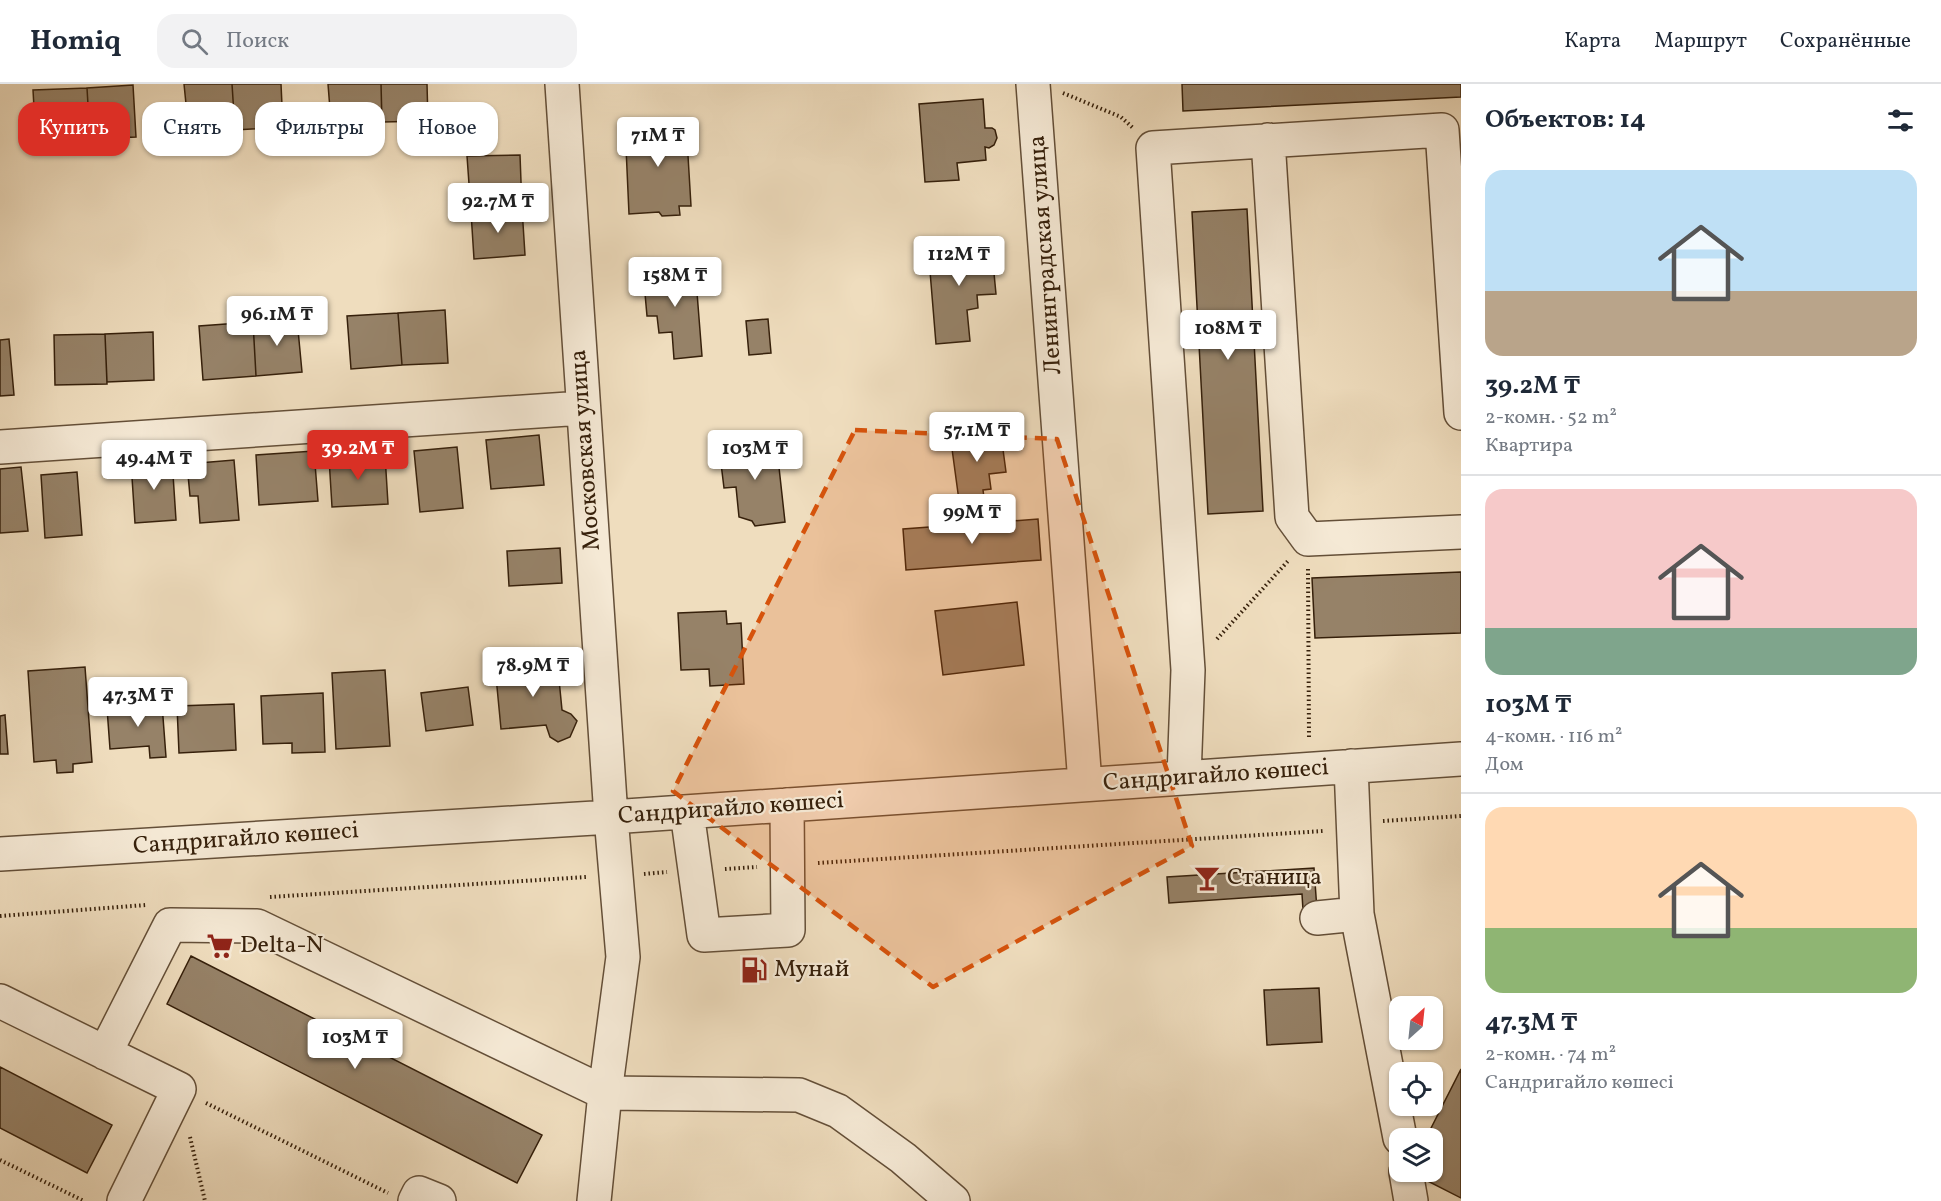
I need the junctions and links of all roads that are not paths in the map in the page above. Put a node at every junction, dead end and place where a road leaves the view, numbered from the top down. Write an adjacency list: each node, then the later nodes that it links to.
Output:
1 (562, 84): 4 (street, Московская улица)
2 (1047, 88): 11 (street, Ленинградская улица)
3 (1268, 140): 5 (street); 7 (street); 10 (street)
4 (583, 408): 6 (street); 14 (street, Московская улица)
5 (1461, 413)
6 (0, 447)
7 (1461, 532)
8 (1461, 759): 9 (street, Сандригайло көшесі)
9 (1351, 766): 10 (street, Сандригайло көшесі); 16 (street)
10 (1184, 777): 11 (street, Сандригайло көшесі)
11 (1085, 784): 12 (street, Сандригайло көшесі)
12 (787, 805): 13 (street, Сандригайло көшесі); 13 (street)
13 (687, 812): 14 (street, Сандригайло көшесі)
14 (611, 817): 15 (street, Сандригайло көшесі); 20 (street, Московская улица)
15 (0, 854)
16 (1357, 914): 17 (street); 21 (street)
17 (1317, 918)
18 (0, 1001): 19 (street)
19 (105, 1053): 20 (street); 24 (street)
20 (605, 1093): 26 (street, Московская улица); 27 (street)
21 (1398, 1128)
22 (1408, 1182): 28 (street)
23 (404, 1198): 25 (street)
24 (124, 1201)
25 (439, 1201)
26 (594, 1201)
27 (953, 1201)
28 (1412, 1201)

